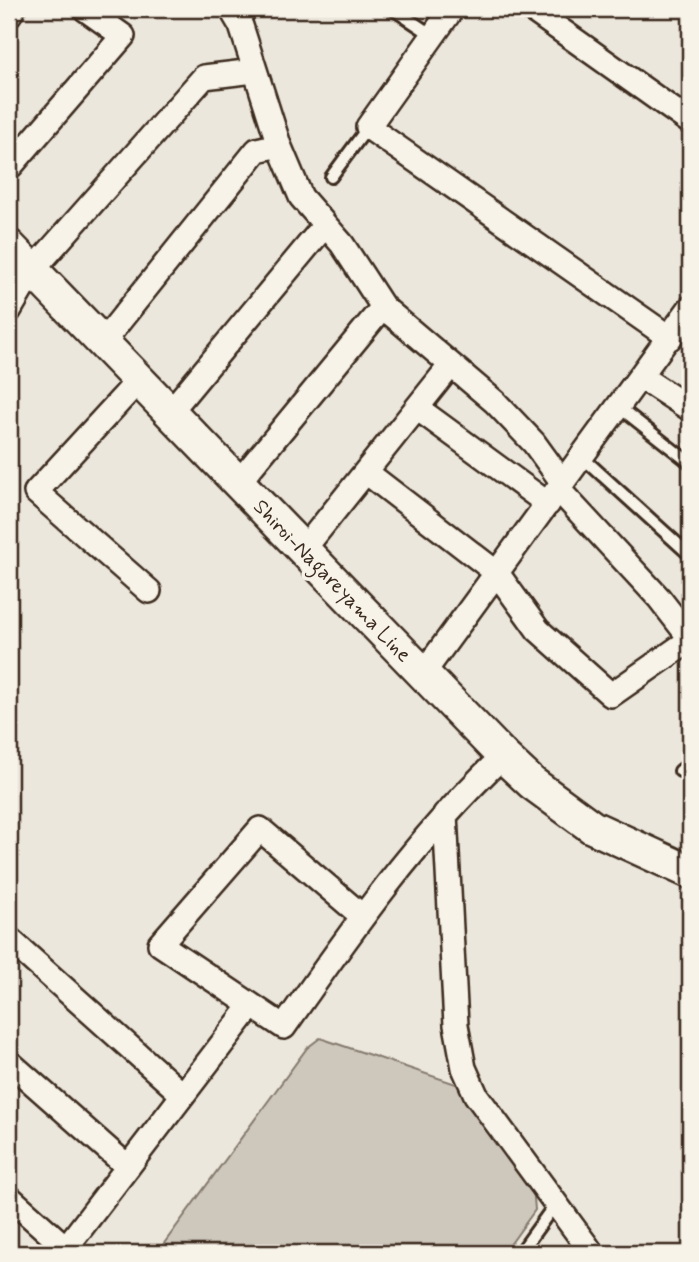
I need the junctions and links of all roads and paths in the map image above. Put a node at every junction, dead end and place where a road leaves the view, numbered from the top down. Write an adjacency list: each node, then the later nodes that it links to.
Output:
1 (13, 9): 6 (street)
2 (85, 9): 13 (street)
3 (393, 9): 8 (lane)
4 (452, 9): 8 (street)
5 (531, 9): 10 (street)
6 (9, 15)
7 (241, 15): 9 (street)
8 (432, 35): 11 (street)
9 (254, 71): 12 (street); 17 (street)
10 (690, 122)
11 (368, 127): 14 (lane); 21 (street)
12 (279, 145): 15 (street); 22 (street)
13 (9, 168)
14 (331, 177)
15 (325, 225): 18 (street); 29 (street)
16 (9, 246): 17 (main road, Shiroi-Nagareyama Line)
17 (33, 270): 20 (street); 22 (main road, Shiroi-Nagareyama Line)
18 (383, 307): 23 (street); 33 (street)
19 (690, 308): 21 (street)
20 (9, 311)
21 (670, 338): 24 (street)
22 (102, 343): 25 (main road, Shiroi-Nagareyama Line)
23 (451, 365): 27 (street); 34 (street)
24 (641, 377): 26 (street); 28 (street)
25 (139, 380): 29 (main road, Shiroi-Nagareyama Line); 38 (street)
26 (619, 407): 30 (street); 31 (lane)
27 (417, 408): 32 (street); 34 (street)
28 (690, 409)
29 (170, 412): 33 (main road, Shiroi-Nagareyama Line)
30 (582, 457): 34 (street); 36 (lane)
31 (690, 463)
32 (366, 472): 35 (street); 37 (street)
33 (238, 483): 35 (main road, Shiroi-Nagareyama Line)
34 (556, 492): 37 (street); 39 (street)
35 (303, 550): 40 (main road, Shiroi-Nagareyama Line)
36 (689, 551)
37 (497, 573): 39 (street); 40 (street)
38 (149, 591)
39 (690, 639)
40 (422, 675): 41 (main road, Shiroi-Nagareyama Line)
41 (503, 756): 44 (street); 45 (main road, Shiroi-Nagareyama Line)
42 (690, 763): 43 (lane)
43 (680, 771)
44 (445, 814): 46 (street); 53 (street)
45 (690, 872)
46 (362, 915): 48 (street); 48 (street)
47 (9, 939): 50 (street)
48 (251, 1006): 50 (street)
49 (9, 1062): 51 (street)
50 (183, 1095): 51 (street)
51 (128, 1167): 54 (street)
52 (9, 1197): 54 (street)
53 (556, 1203): 55 (lane); 56 (street)
54 (64, 1250)
55 (520, 1253)
56 (592, 1253)

